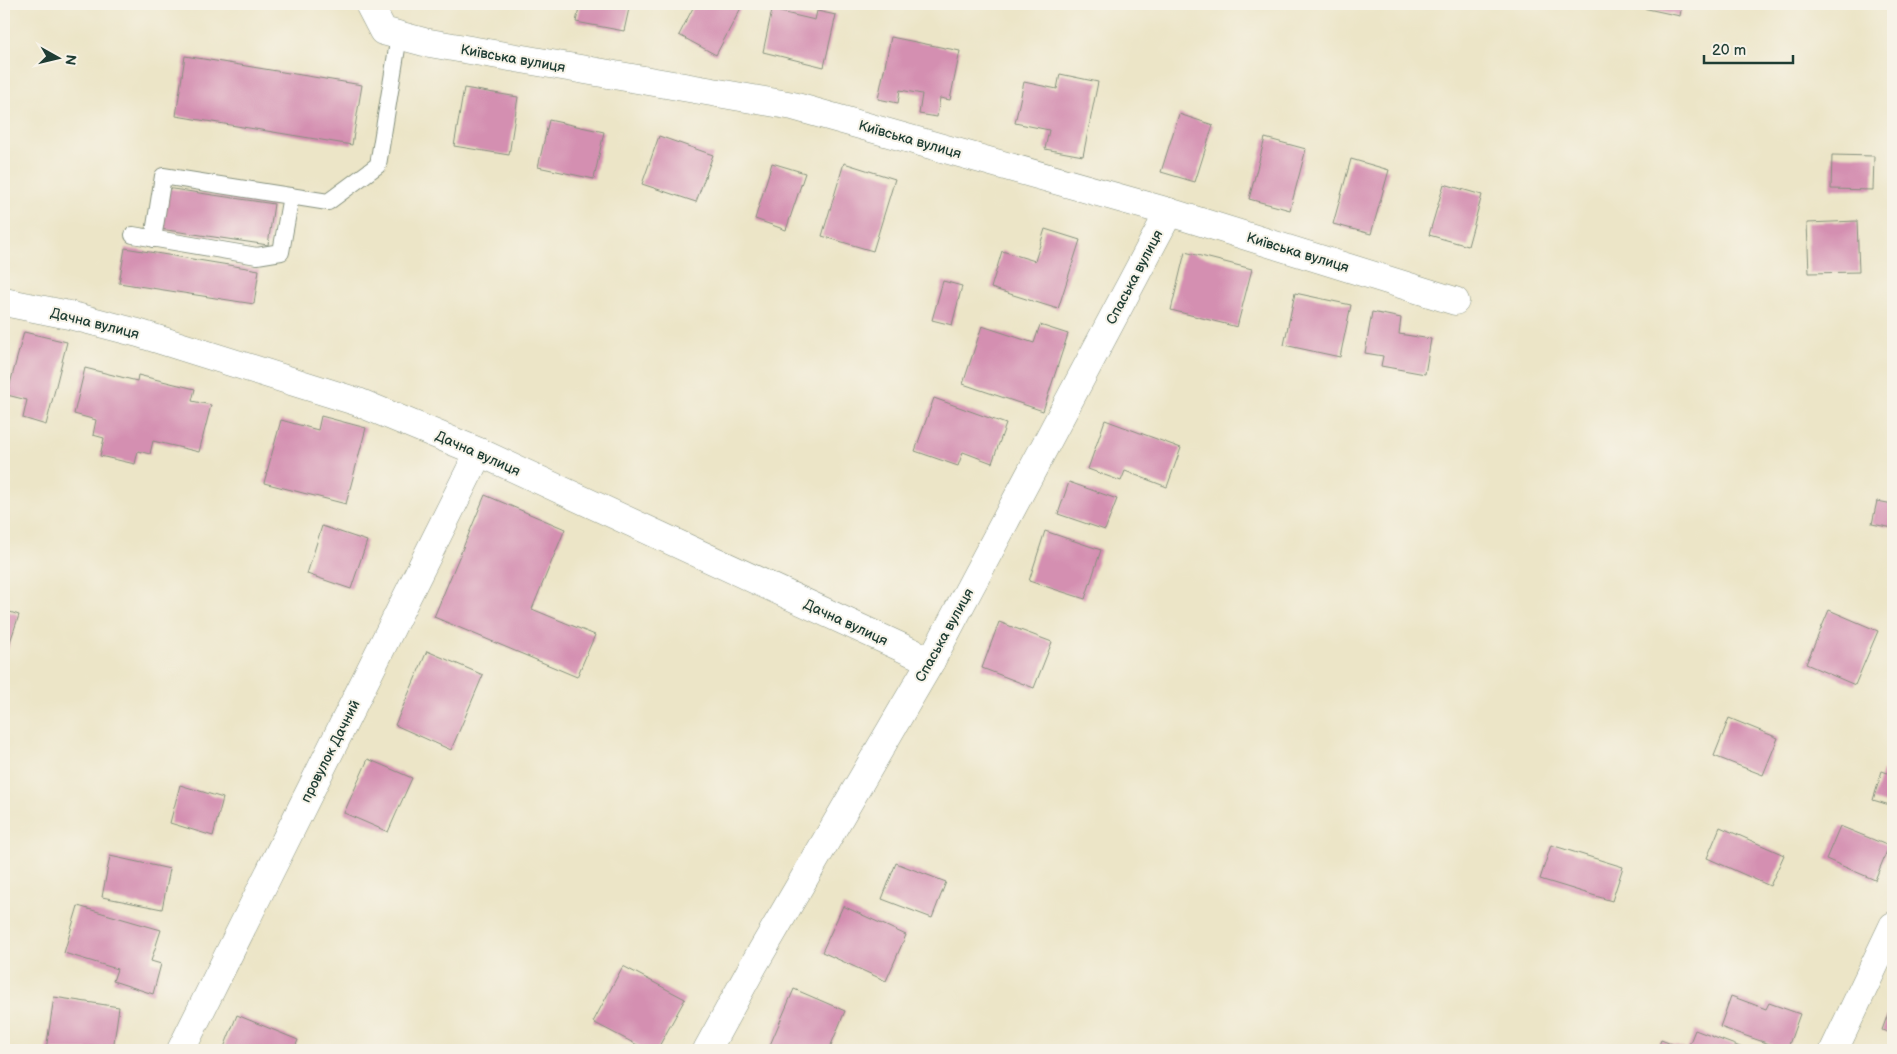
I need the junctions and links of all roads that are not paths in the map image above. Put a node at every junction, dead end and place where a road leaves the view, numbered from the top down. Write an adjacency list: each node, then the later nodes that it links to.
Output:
1 (369, 4): 2 (street, Київська вулиця)
2 (399, 36): 3 (lane); 4 (street, Київська вулиця)
3 (291, 196): 6 (lane); 6 (lane)
4 (1169, 212): 7 (street, Київська вулиця); 10 (street, Спаська вулиця)
5 (133, 235): 6 (lane)
6 (153, 239)
7 (1455, 301)
8 (4, 302): 9 (street, Дачна вулиця)
9 (480, 452): 10 (street, Дачна вулиця); 12 (street, провулок Дачний)
10 (931, 661): 13 (street, Спаська вулиця)
11 (1893, 926): 14 (street)
12 (181, 1050)
13 (707, 1050)
14 (1834, 1050)

